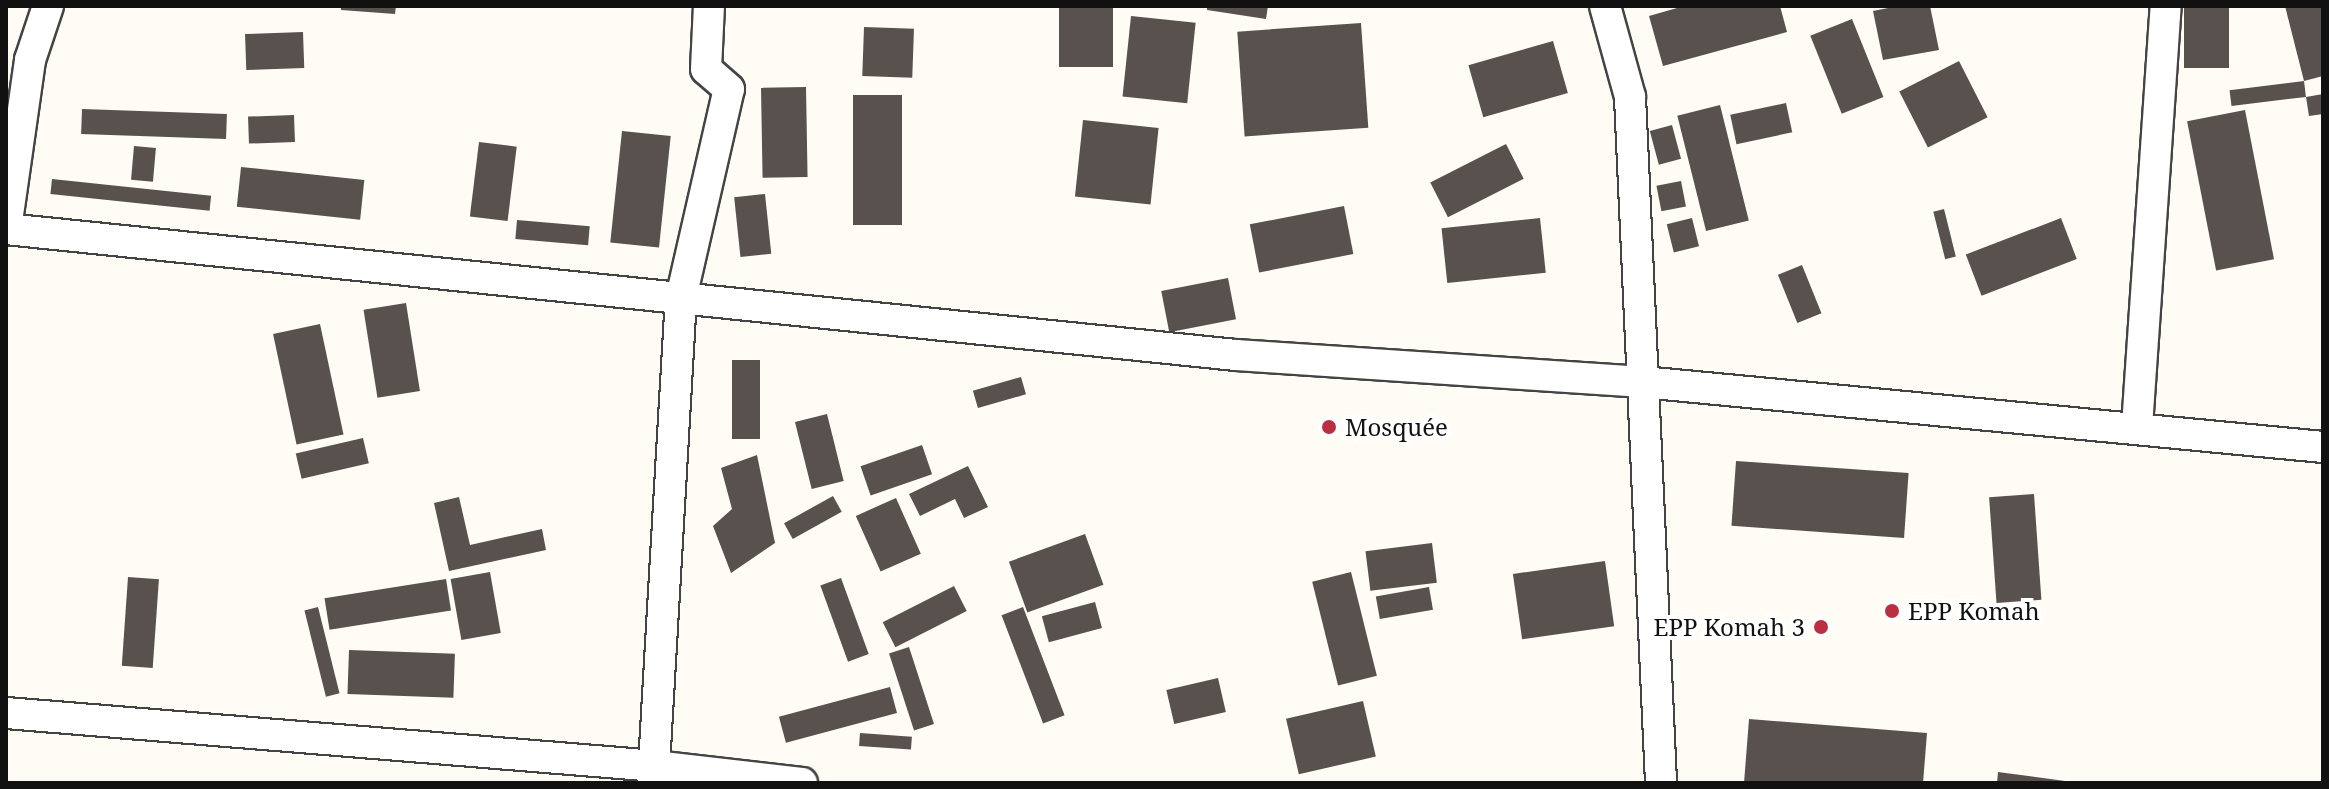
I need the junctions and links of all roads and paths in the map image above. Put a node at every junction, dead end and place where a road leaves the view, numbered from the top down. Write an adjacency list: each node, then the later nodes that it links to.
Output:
1 (48, 6): 5 (street)
2 (709, 6): 6 (street)
3 (1605, 6): 7 (street)
4 (2166, 6): 8 (street)
5 (6, 229): 6 (street)
6 (681, 298): 7 (street); 11 (street)
7 (1643, 382): 8 (street); 13 (street)
8 (2137, 427): 9 (street)
9 (2323, 447)
10 (6, 713): 11 (street)
11 (655, 774): 12 (street)
12 (802, 783)
13 (1661, 783)

